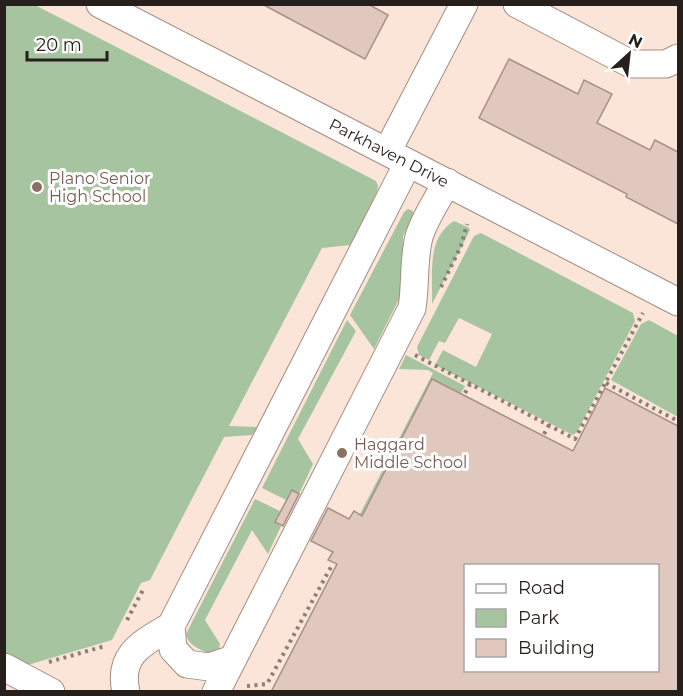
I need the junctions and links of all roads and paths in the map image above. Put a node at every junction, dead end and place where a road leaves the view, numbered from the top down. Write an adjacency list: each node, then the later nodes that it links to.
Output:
1 (100, 4): 5 (street, Parkhaven Drive)
2 (464, 4): 5 (street)
3 (517, 4): 4 (street)
4 (678, 58)
5 (398, 157): 6 (street, Parkhaven Drive); 21 (street)
6 (447, 182): 9 (street, Parkhaven Drive); 23 (street)
7 (466, 224): 8 (path)
8 (441, 289)
9 (678, 302)
10 (643, 314): 12 (path)
11 (409, 352): 13 (path)
12 (606, 383): 15 (path); 16 (path)
13 (470, 384): 14 (path); 16 (path)
14 (465, 393)
15 (678, 421)
16 (549, 426): 17 (path)
17 (544, 434)
18 (332, 565): 25 (path)
19 (144, 588): 20 (path)
20 (125, 624)
21 (171, 626): 23 (street); 26 (street)
22 (116, 643): 24 (path)
23 (233, 660): 25 (street)
24 (9, 669): 27 (street)
25 (226, 689)
26 (122, 691)
27 (51, 692)

